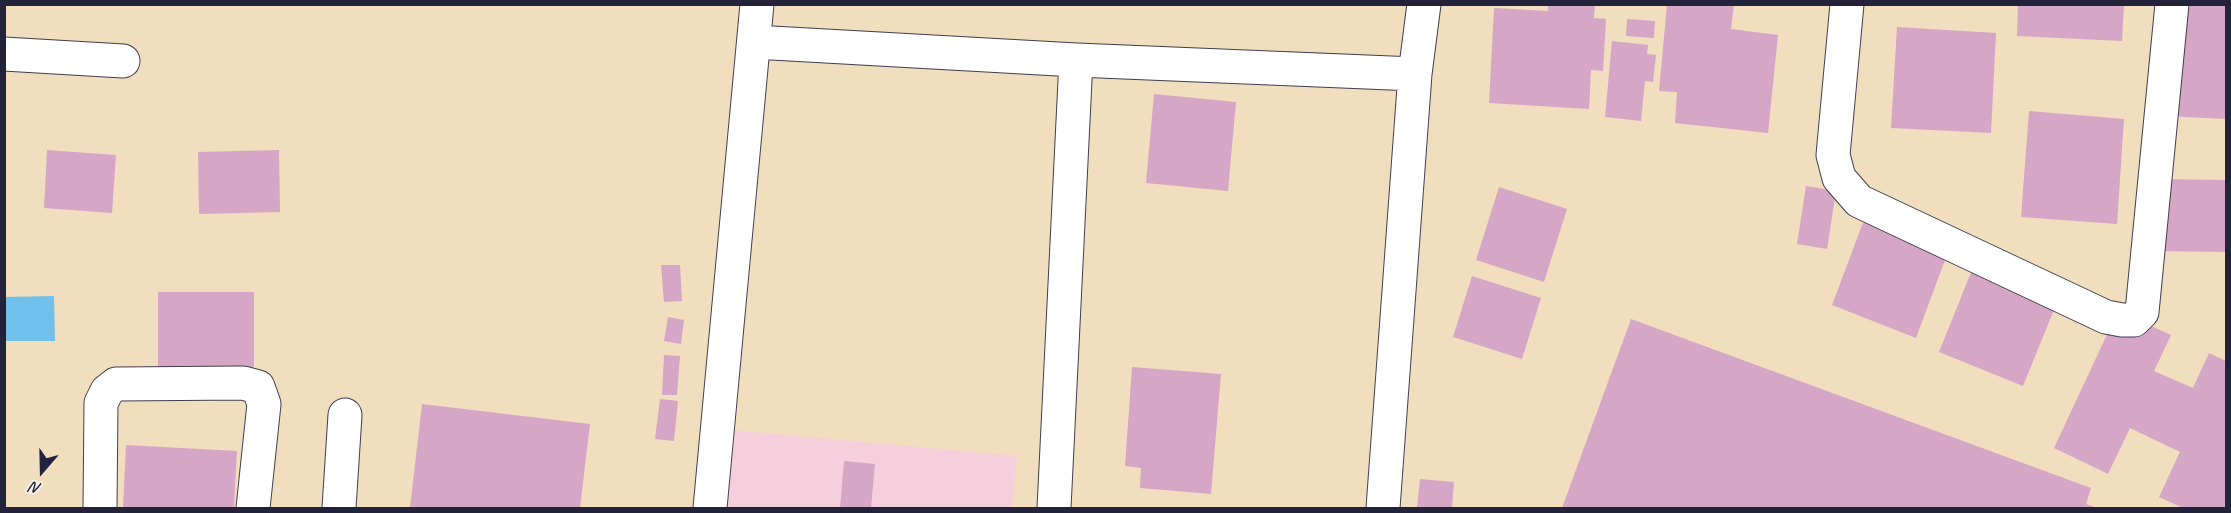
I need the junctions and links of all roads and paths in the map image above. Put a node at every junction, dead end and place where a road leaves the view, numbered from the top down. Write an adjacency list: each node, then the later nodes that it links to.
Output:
1 (757, 4): 5 (street)
2 (1424, 4): 9 (street)
3 (1847, 4): 4 (street)
4 (2172, 4)
5 (754, 42): 7 (street); 14 (street)
6 (4, 54): 8 (street)
7 (1076, 60): 9 (street); 15 (street)
8 (123, 61)
9 (1415, 74): 16 (street)
10 (345, 414): 13 (street)
11 (100, 508): 12 (street)
12 (253, 508)
13 (339, 508)
14 (710, 508)
15 (1054, 508)
16 (1383, 508)

